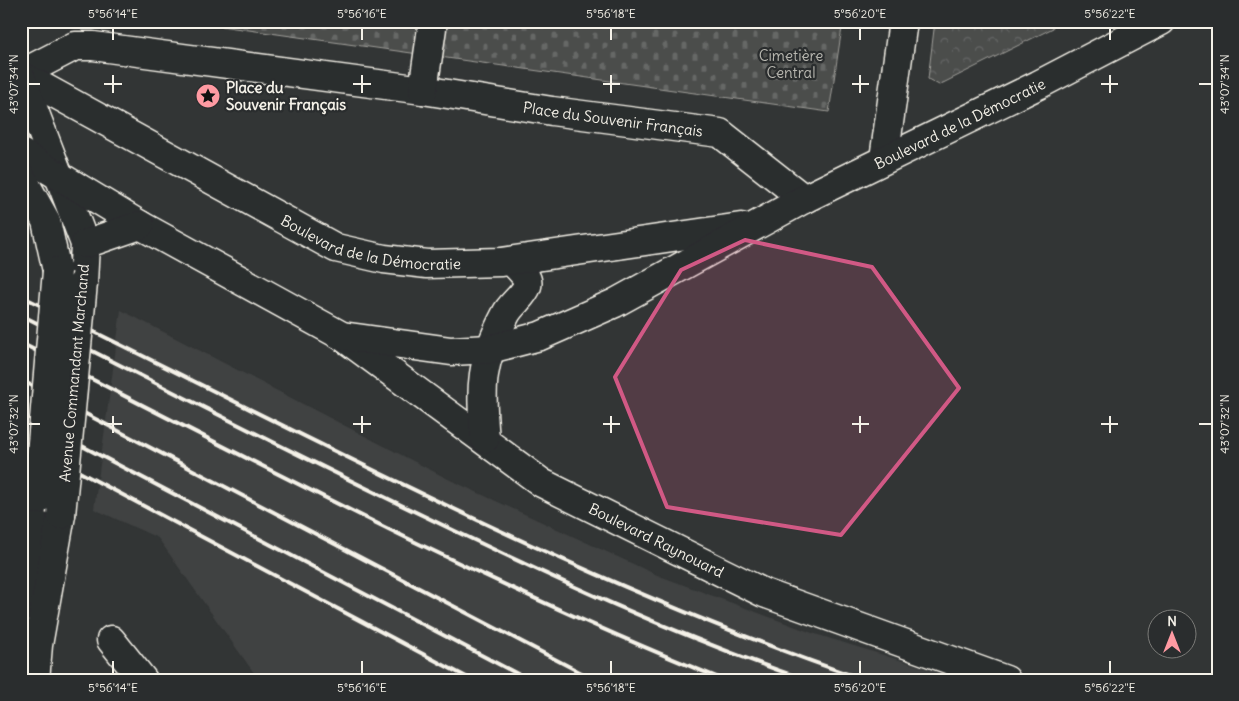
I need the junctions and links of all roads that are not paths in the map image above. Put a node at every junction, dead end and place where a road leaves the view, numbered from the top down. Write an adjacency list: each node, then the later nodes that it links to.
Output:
1 (433, 21): 5 (main road)
2 (903, 21): 7 (main road)
3 (1161, 21): 7 (main road, Boulevard de la Démocratie)
4 (21, 75): 5 (main road, Place du Souvenir Français); 8 (main road, Avenue Commandant Marchand); 14 (main road, Boulevard de la Démocratie)
5 (423, 90): 10 (main road, Place du Souvenir Français)
6 (21, 153): 8 (main road, Boulevard de la Démocratie)
7 (884, 159): 10 (main road, Boulevard de la Démocratie)
8 (58, 175): 12 (main road, Boulevard de la Démocratie); 13 (main road, Avenue Commandant Marchand)
9 (21, 176): 18 (main road, bridge)
10 (804, 199): 11 (main road, Boulevard de la Démocratie)
11 (758, 224): 14 (main road, Boulevard de la Démocratie); 16 (main road, Boulevard de la Démocratie)
12 (140, 225): 13 (main road); 15 (main road, Boulevard de la Démocratie)
13 (85, 244): 20 (main road, Avenue Commandant Marchand, bridge)
14 (512, 261): 16 (main road)
15 (342, 336): 16 (main road, Boulevard de la Démocratie); 17 (main road, Boulevard Raynouard)
16 (490, 349): 17 (main road)
17 (485, 439): 22 (main road, Boulevard Raynouard)
18 (21, 608)
19 (110, 640): 21 (main road)
20 (35, 680)
21 (142, 680)
22 (1006, 680)

